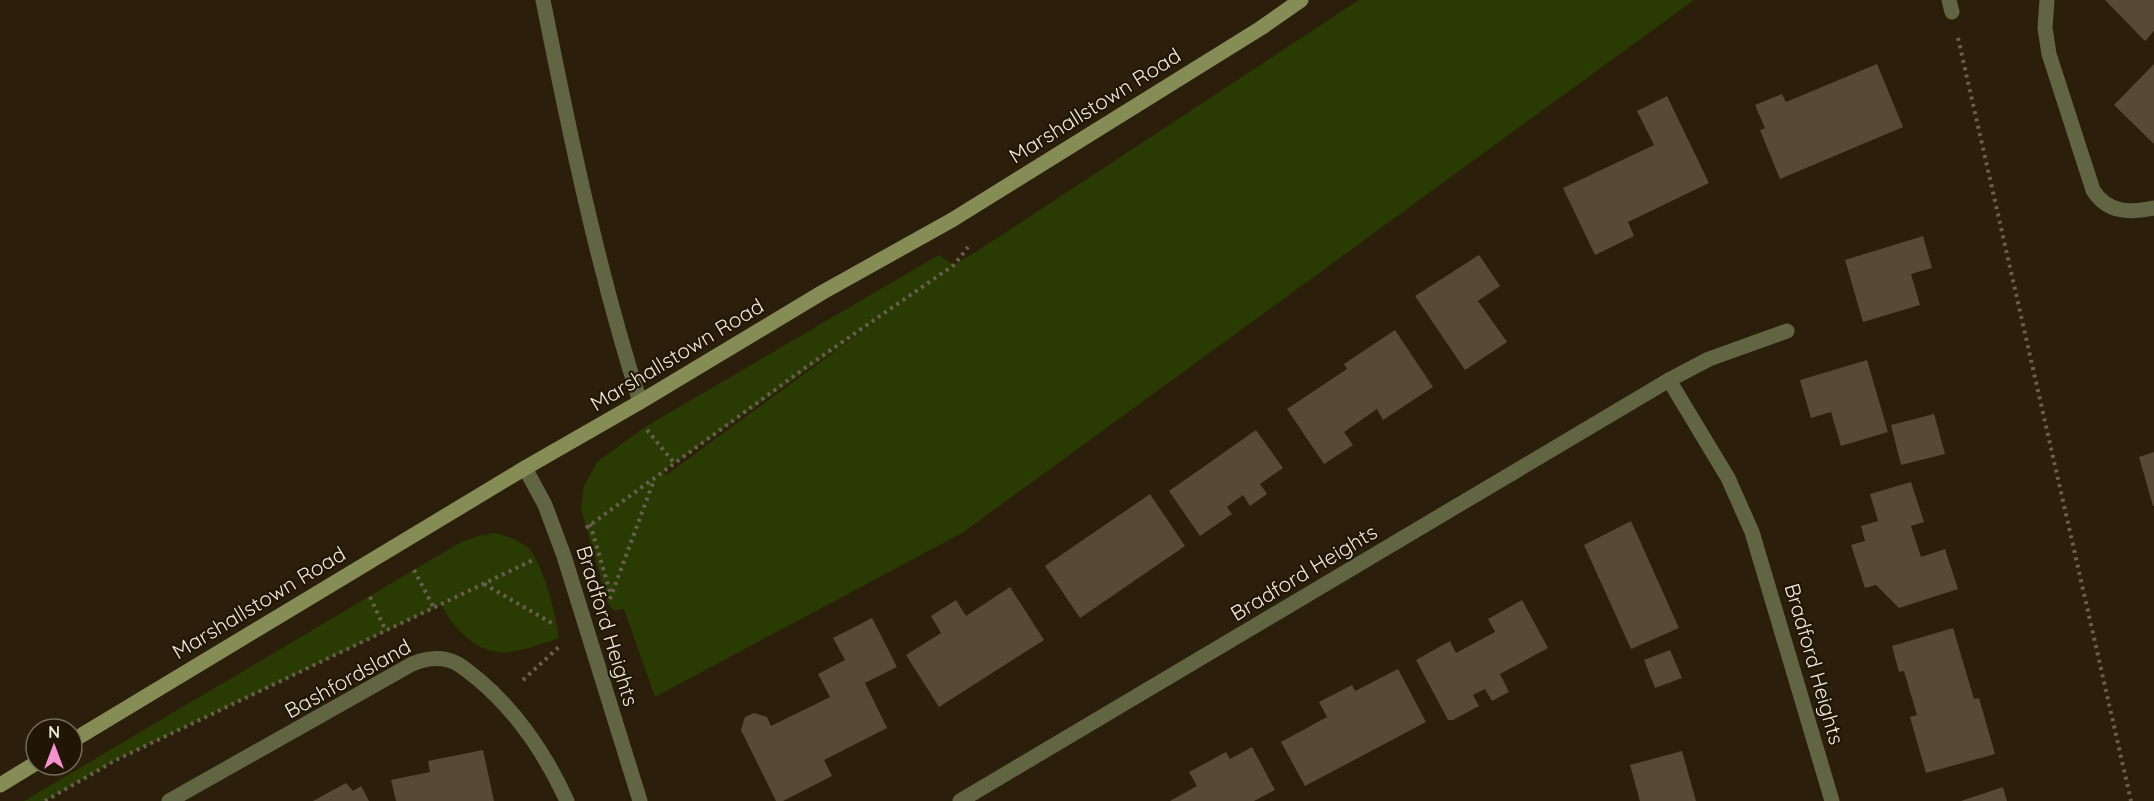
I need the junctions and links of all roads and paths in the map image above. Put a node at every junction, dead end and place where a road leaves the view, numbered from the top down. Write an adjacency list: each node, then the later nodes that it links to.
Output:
1 (543, 0): 9 (street)
2 (1301, 0): 9 (main road, Marshallstown Road)
3 (2047, 0): 5 (street)
4 (1951, 6): 30 (path)
5 (2154, 208)
6 (968, 246): 10 (path)
7 (1787, 331): 8 (street, Bradford Heights)
8 (1670, 380): 28 (street, Bradford Heights); 29 (street, Bradford Heights)
9 (635, 405): 10 (path); 11 (main road, Marshallstown Road)
10 (675, 464): 12 (path)
11 (525, 468): 13 (main road, Marshallstown Road); 14 (street, Bradford Heights)
12 (590, 524): 14 (path); 16 (path)
13 (400, 543): 15 (main road, Marshallstown Road); 17 (path)
14 (561, 546): 17 (path); 27 (street, Bradford Heights)
15 (357, 569): 18 (path); 21 (main road, Marshallstown Road)
16 (611, 596)
17 (434, 608): 18 (path)
18 (386, 631): 24 (path)
19 (560, 638): 20 (path)
20 (501, 701): 25 (street, Bashfordsland); 26 (street, Bashfordsland)
21 (84, 734)
22 (24, 770): 23 (main road)
23 (0, 785)
24 (45, 801)
25 (169, 801)
26 (567, 801)
27 (640, 801)
28 (960, 801)
29 (1832, 801)
30 (2132, 801)

